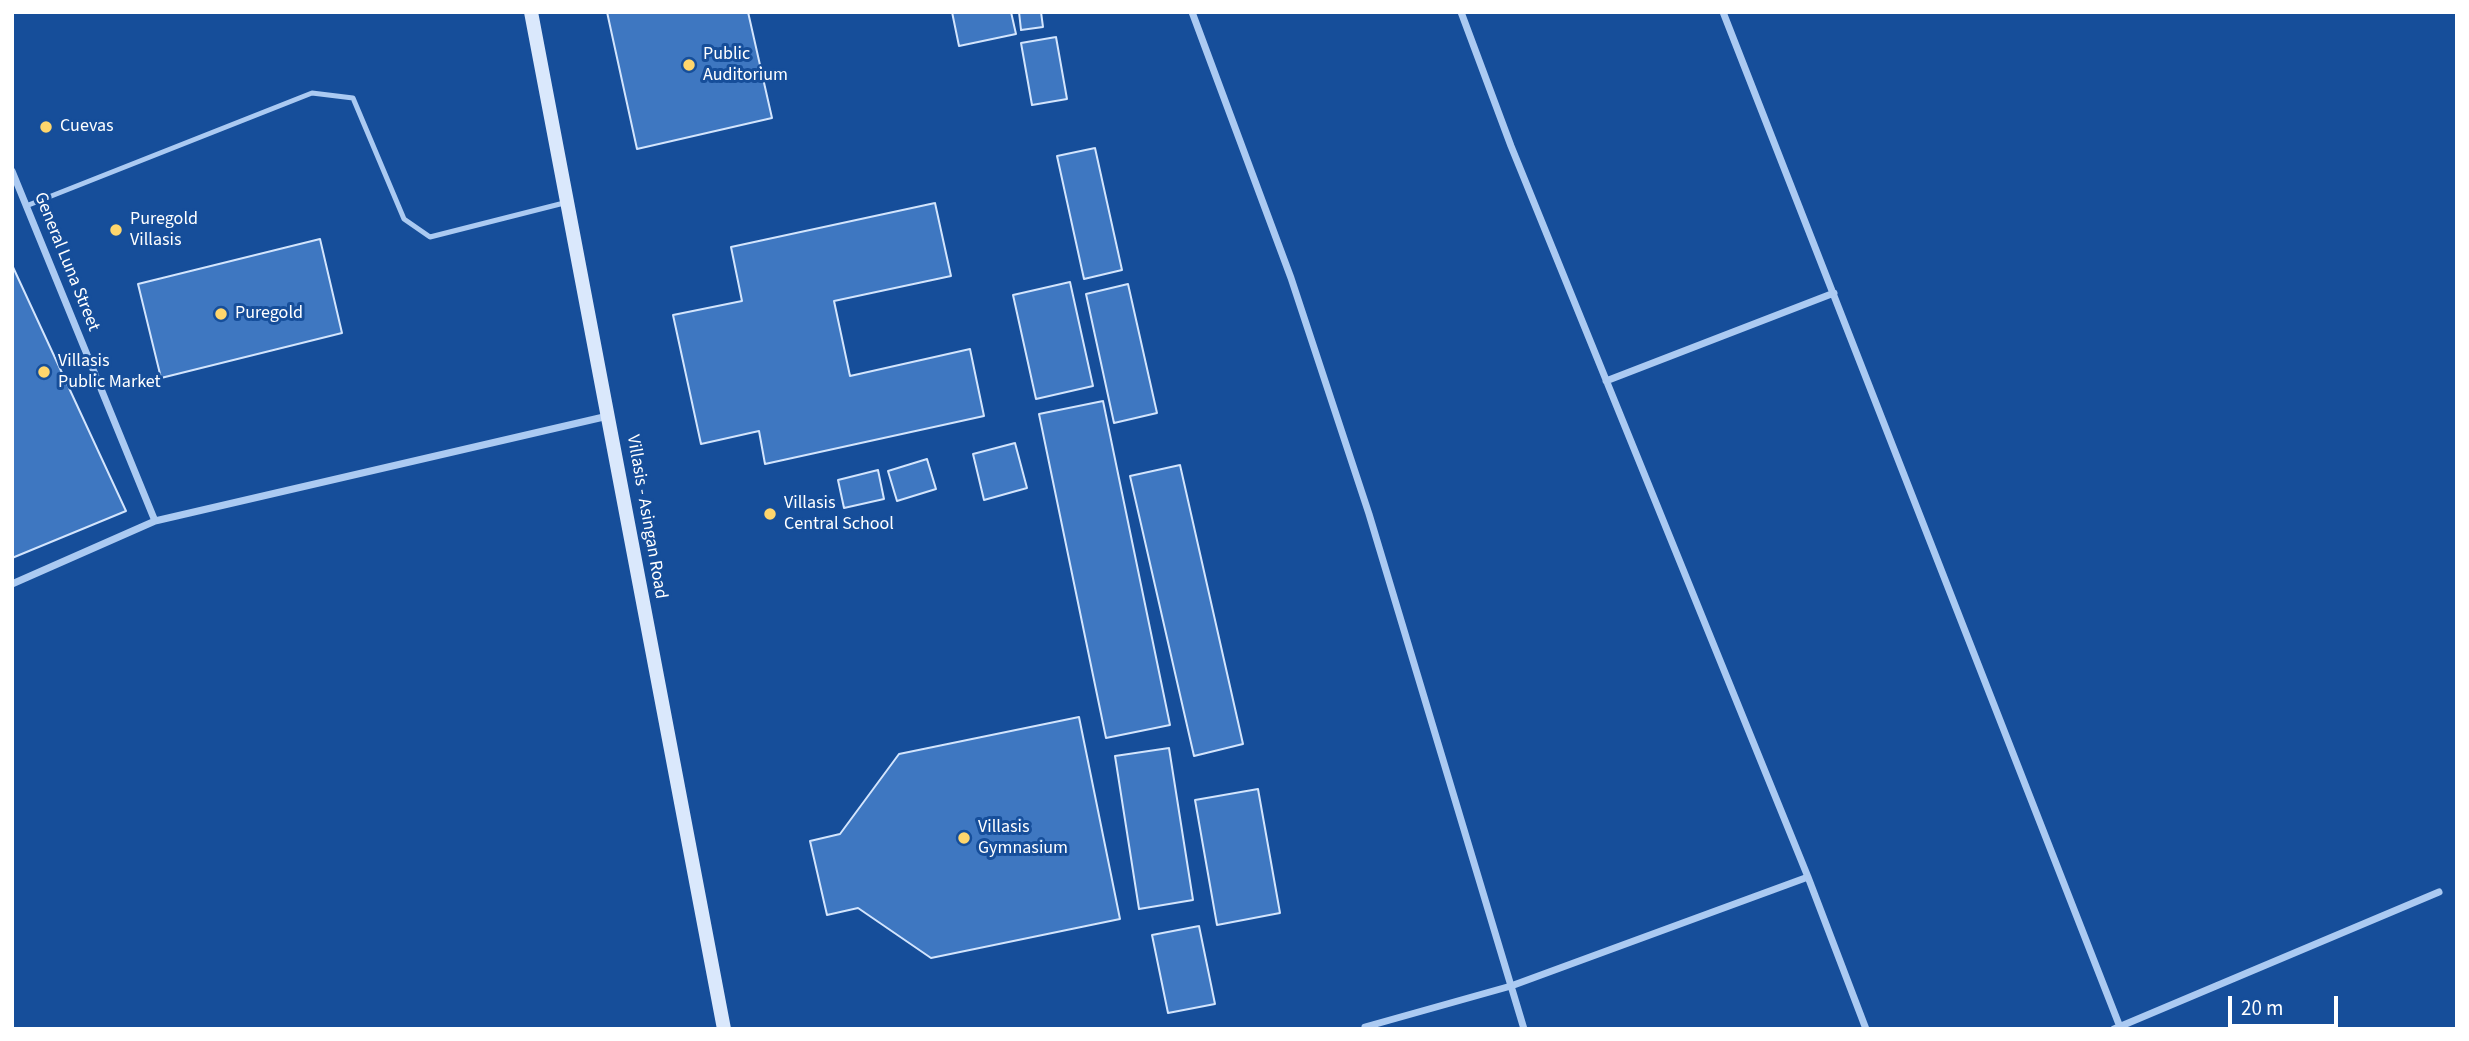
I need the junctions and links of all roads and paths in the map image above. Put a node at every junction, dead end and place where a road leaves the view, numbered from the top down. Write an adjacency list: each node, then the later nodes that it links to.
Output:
1 (531, 12): 6 (main road, Villasis - Asingan Road)
2 (1192, 12): 15 (street)
3 (1461, 12): 9 (street)
4 (1723, 12): 8 (street)
5 (12, 171): 7 (street, General Luna Street)
6 (568, 203): 7 (lane); 10 (main road, Villasis - Asingan Road)
7 (26, 206): 11 (street, General Luna Street)
8 (1834, 293): 9 (street); 17 (street)
9 (1606, 381): 13 (street)
10 (608, 416): 11 (street); 18 (main road, Villasis - Asingan Road)
11 (155, 521): 12 (street)
12 (12, 584)
13 (1808, 877): 15 (street); 20 (street)
14 (2439, 892): 17 (street)
15 (1511, 986): 16 (street); 19 (street)
16 (1365, 1027)
17 (2117, 1028)
18 (724, 1029)
19 (1524, 1029)
20 (1866, 1029)

